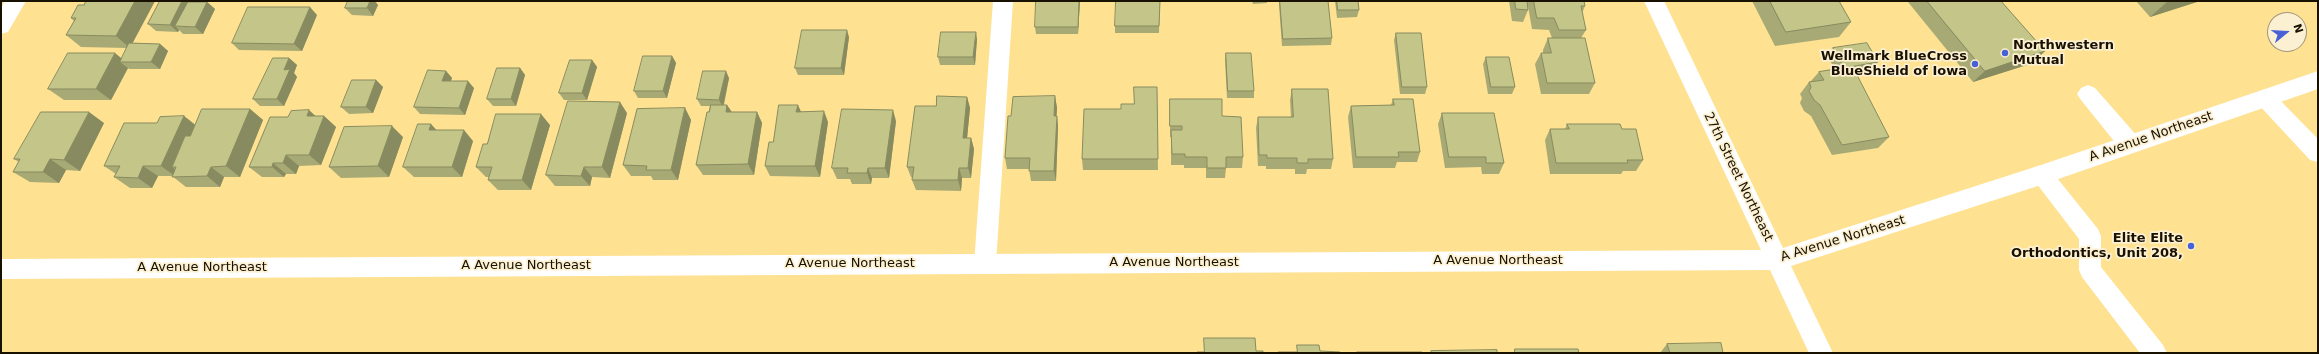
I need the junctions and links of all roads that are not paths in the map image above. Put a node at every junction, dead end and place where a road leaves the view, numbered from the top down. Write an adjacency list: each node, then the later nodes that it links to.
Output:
1 (16, 1): 4 (street)
2 (1003, 1): 12 (street)
3 (1654, 1): 11 (street, 27th Street Northeast)
4 (1, 26)
5 (2318, 80): 7 (street, A Avenue Northeast)
6 (2088, 94): 8 (street)
7 (2265, 98): 8 (street, A Avenue Northeast); 9 (street)
8 (2130, 144): 10 (street, A Avenue Northeast)
9 (2318, 153)
10 (2041, 175): 11 (street, A Avenue Northeast); 15 (street)
11 (1778, 260): 12 (street, A Avenue Northeast); 14 (street, 27th Street Northeast)
12 (985, 264): 13 (street, A Avenue Northeast)
13 (1, 269)
14 (1821, 353)
15 (2155, 353)

